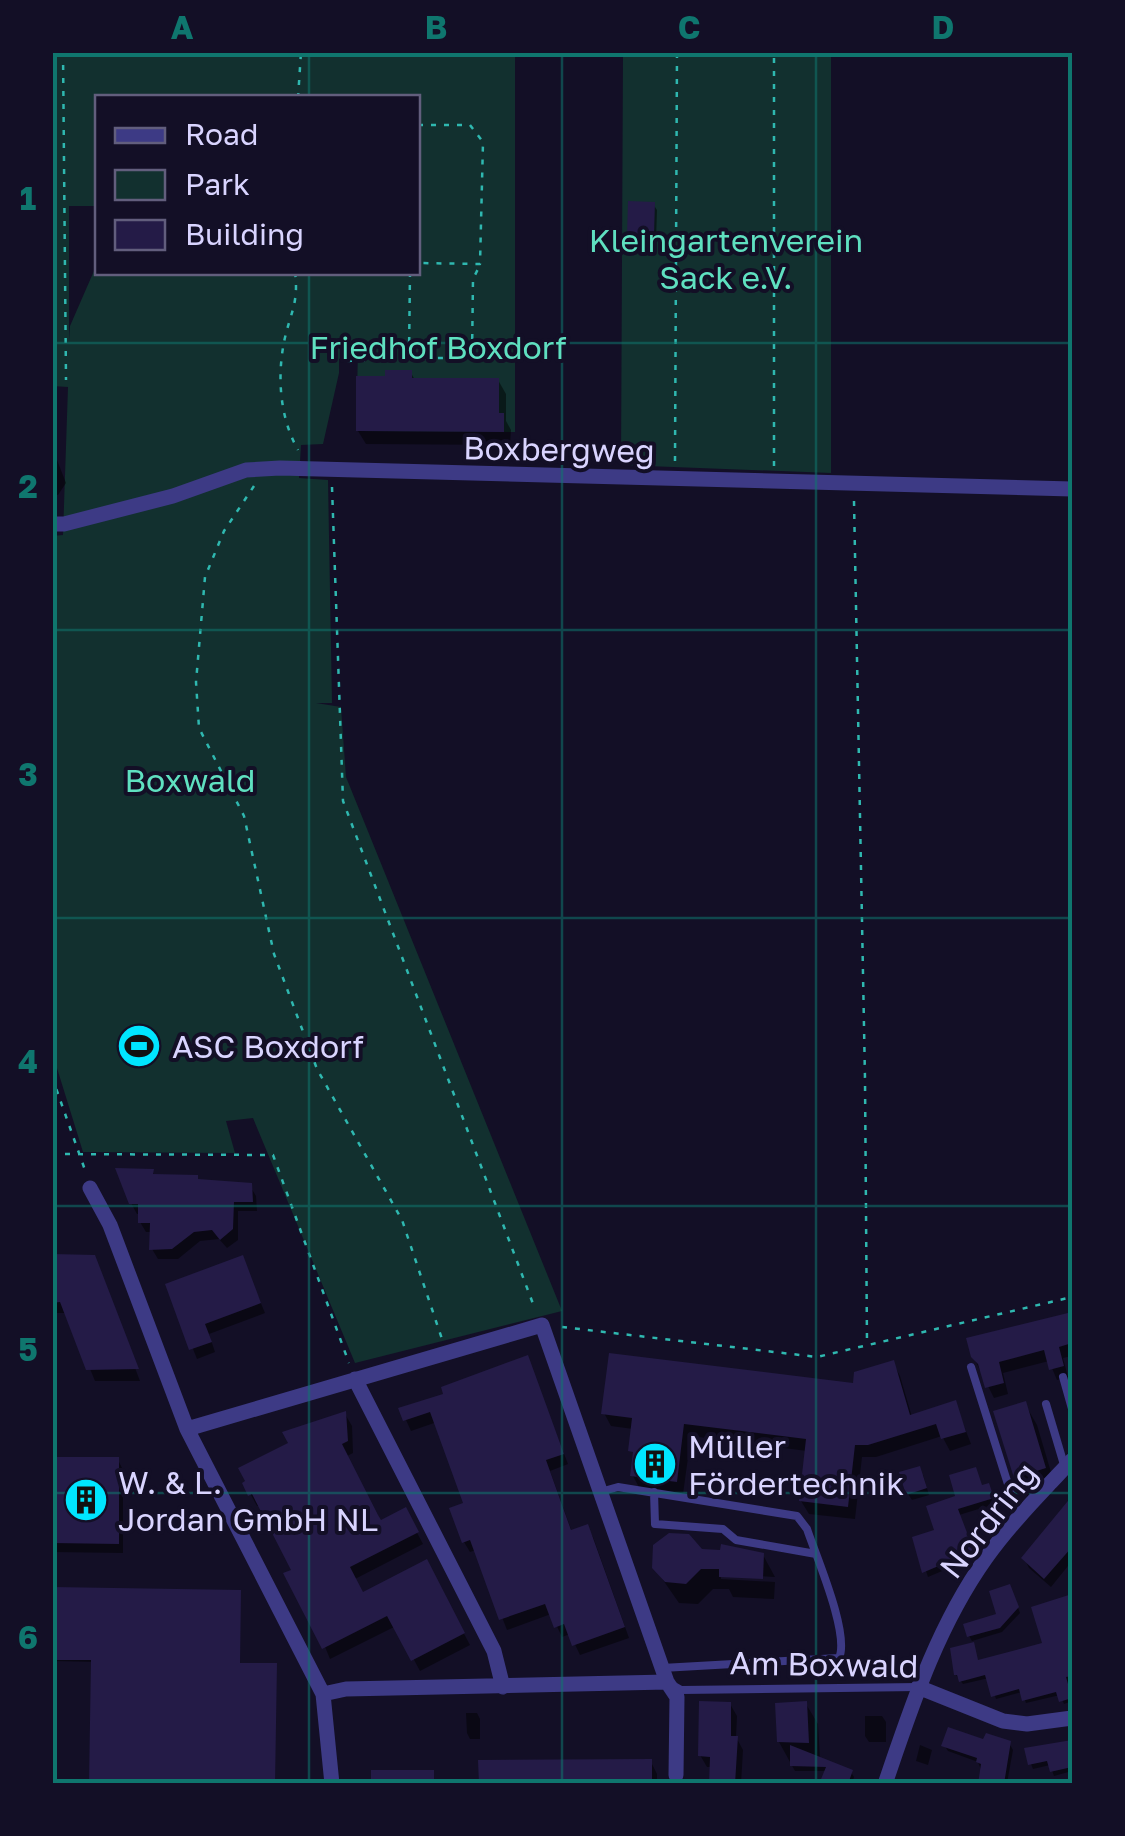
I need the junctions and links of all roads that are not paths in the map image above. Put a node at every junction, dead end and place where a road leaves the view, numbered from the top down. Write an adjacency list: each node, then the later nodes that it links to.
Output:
1 (1072, 489): 2 (street, Boxbergweg)
2 (52, 524)
3 (90, 1188): 9 (street)
4 (970, 1367): 13 (lane)
5 (1063, 1376): 8 (lane)
6 (354, 1379): 9 (street); 11 (street); 16 (street)
7 (1046, 1404): 10 (lane)
8 (1072, 1409)
9 (187, 1429): 18 (street)
10 (1069, 1464): 13 (street, Nordring)
11 (600, 1492): 12 (lane); 15 (street)
12 (654, 1492): 14 (lane); 14 (lane)
13 (1019, 1519): 17 (street, Nordring)
14 (816, 1554): 15 (lane)
15 (664, 1675): 16 (street); 17 (lane, Am Boxwald); 20 (street)
16 (503, 1687): 18 (street)
17 (918, 1687): 19 (street, Am Boxwald); 22 (street, Nordring)
18 (323, 1694): 21 (street)
19 (1072, 1718)
20 (676, 1775)
21 (332, 1784)
22 (885, 1784)

